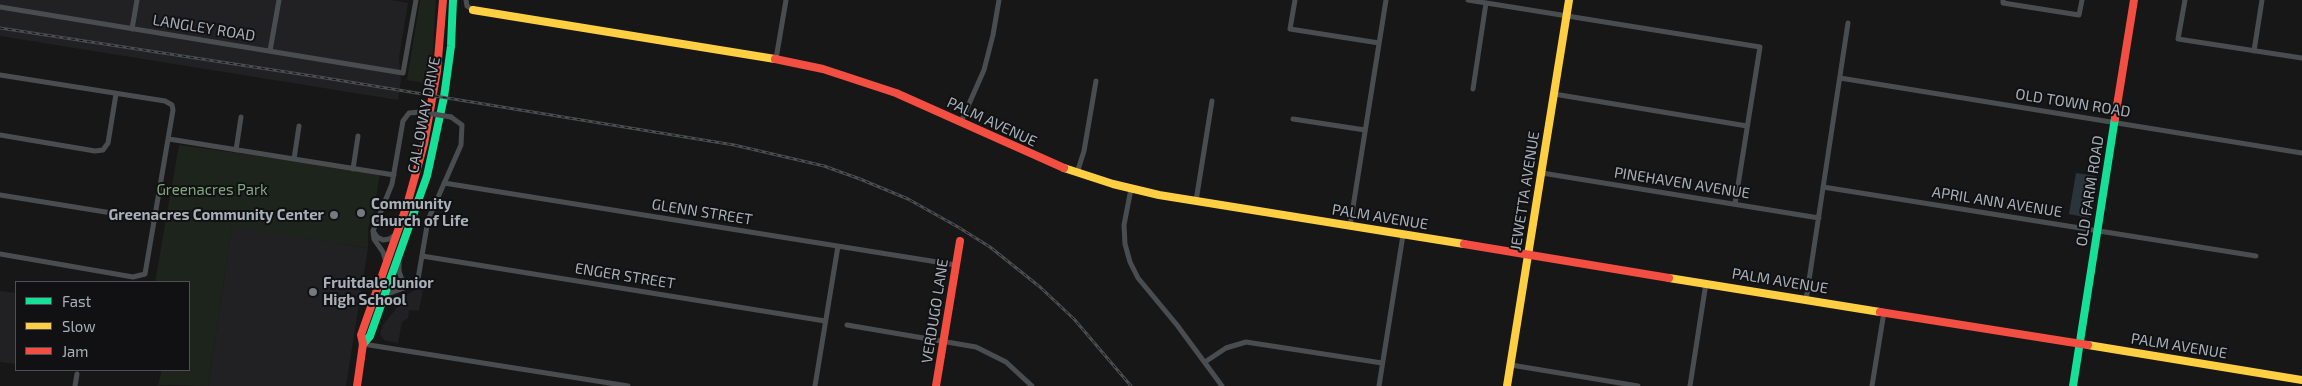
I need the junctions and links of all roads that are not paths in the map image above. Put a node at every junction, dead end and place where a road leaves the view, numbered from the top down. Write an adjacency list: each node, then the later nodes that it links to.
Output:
1 (137, 0): 23 (street)
2 (278, 0): 25 (street)
3 (416, 0): 25 (street, LANGLEY ROAD)
4 (443, 0): 64 (street, CALLOWAY DRIVE)
5 (453, 0): 72 (street, CALLOWAY DRIVE)
6 (466, 0): 20 (street)
7 (786, 0): 28 (street)
8 (999, 0): 38 (street)
9 (1295, 0): 24 (street)
10 (1386, 0): 24 (street)
11 (1468, 0): 18 (street)
12 (1570, 0): 21 (street, JEWETTA AVENUE)
13 (2082, 0): 17 (street)
14 (2134, 0): 39 (street, OLD FARM ROAD)
15 (2184, 0): 26 (street)
16 (2262, 0): 26 (street)
17 (2003, 2)
18 (1486, 3): 21 (street); 32 (street)
19 (0, 7): 23 (street, LANGLEY ROAD)
20 (473, 10): 28 (street, PALM AVENUE)
21 (1567, 16): 34 (street, JEWETTA AVENUE); 41 (street)
22 (1848, 24): 30 (street)
23 (132, 29): 25 (street, LANGLEY ROAD)
24 (1379, 43): 42 (street)
25 (270, 51)
26 (2254, 51): 27 (street)
27 (2302, 58)
28 (776, 59): 38 (street, PALM AVENUE)
29 (0, 74): 33 (street)
30 (1840, 78): 39 (street, OLD TOWN ROAD); 54 (street)
31 (1096, 81): 50 (street)
32 (1472, 89)
33 (116, 94): 43 (street); 45 (street)
34 (1554, 94): 41 (street); 51 (street, JEWETTA AVENUE)
35 (1212, 101): 57 (street)
36 (241, 117): 46 (street)
37 (1293, 119): 42 (street)
38 (961, 122): 50 (street, PALM AVENUE)
39 (2115, 122): 47 (street, OLD TOWN ROAD); 63 (street, OLD FARM ROAD)
40 (299, 126): 48 (street)
41 (1747, 126): 58 (street)
42 (1365, 130): 61 (street)
43 (0, 135)
44 (358, 136): 49 (street)
45 (169, 139): 46 (street); 60 (street)
46 (236, 150): 48 (street)
47 (2302, 152)
48 (294, 159): 49 (street)
49 (353, 169): 52 (street)
50 (1077, 173): 55 (street, PALM AVENUE)
51 (1542, 173): 58 (street, PINEHAVEN AVENUE); 70 (street, JEWETTA AVENUE)
52 (394, 175): 53 (street, bridge); 62 (street)
53 (444, 183): 67 (street, GLENN STREET); 69 (street)
54 (1823, 187): 59 (street); 63 (street, APRIL ANN AVENUE)
55 (1131, 189): 57 (street, PALM AVENUE); 85 (street)
56 (0, 195): 60 (street)
57 (1196, 201): 61 (street, PALM AVENUE)
58 (1735, 204): 59 (street, PINEHAVEN AVENUE)
59 (1819, 218): 78 (street)
60 (155, 220): 68 (street)
61 (1350, 226): 65 (street, PALM AVENUE)
62 (373, 231): 64 (street); 73 (street)
63 (2098, 231): 71 (street, APRIL ANN AVENUE); 84 (street, OLD FARM ROAD)
64 (398, 233): 73 (street, CALLOWAY DRIVE)
65 (1403, 234): 70 (street, PALM AVENUE); 86 (street)
66 (960, 241): 74 (street, VERDUGO LANE)
67 (838, 246): 74 (street, GLENN STREET); 80 (street)
68 (0, 254)
69 (422, 256): 75 (street); 80 (street, ENGER STREET)
70 (1528, 256): 76 (street, PALM AVENUE); 87 (street, JEWETTA AVENUE)
71 (2256, 256)
72 (399, 257): 75 (street); 77 (street, CALLOWAY DRIVE)
73 (386, 262): 83 (street, CALLOWAY DRIVE)
74 (956, 265): 82 (street, VERDUGO LANE)
75 (415, 282): 77 (street)
76 (1706, 284): 78 (street, PALM AVENUE); 100 (street)
77 (385, 295): 83 (street, CALLOWAY DRIVE)
78 (1806, 300): 79 (street, PALM AVENUE)
79 (1884, 312): 84 (street, PALM AVENUE); 101 (street)
80 (825, 321): 93 (street)
81 (847, 325): 82 (street)
82 (944, 340): 94 (street, VERDUGO LANE); 95 (street)
83 (364, 344): 91 (street, CALLOWAY DRIVE); 92 (street)
84 (2080, 344): 89 (street, PALM AVENUE); 102 (street, OLD FARM ROAD)
85 (1205, 362): 86 (street); 96 (street)
86 (1382, 363): 97 (street)
87 (1511, 365): 98 (street, JEWETTA AVENUE); 99 (street)
88 (77, 374): 90 (street)
89 (2302, 380)
90 (75, 386)
91 (357, 386)
92 (628, 386)
93 (815, 386)
94 (936, 386)
95 (1032, 386)
96 (1222, 386)
97 (1379, 386)
98 (1507, 386)
99 (1638, 386)
100 (1690, 386)
101 (1872, 386)
102 (2073, 386)

